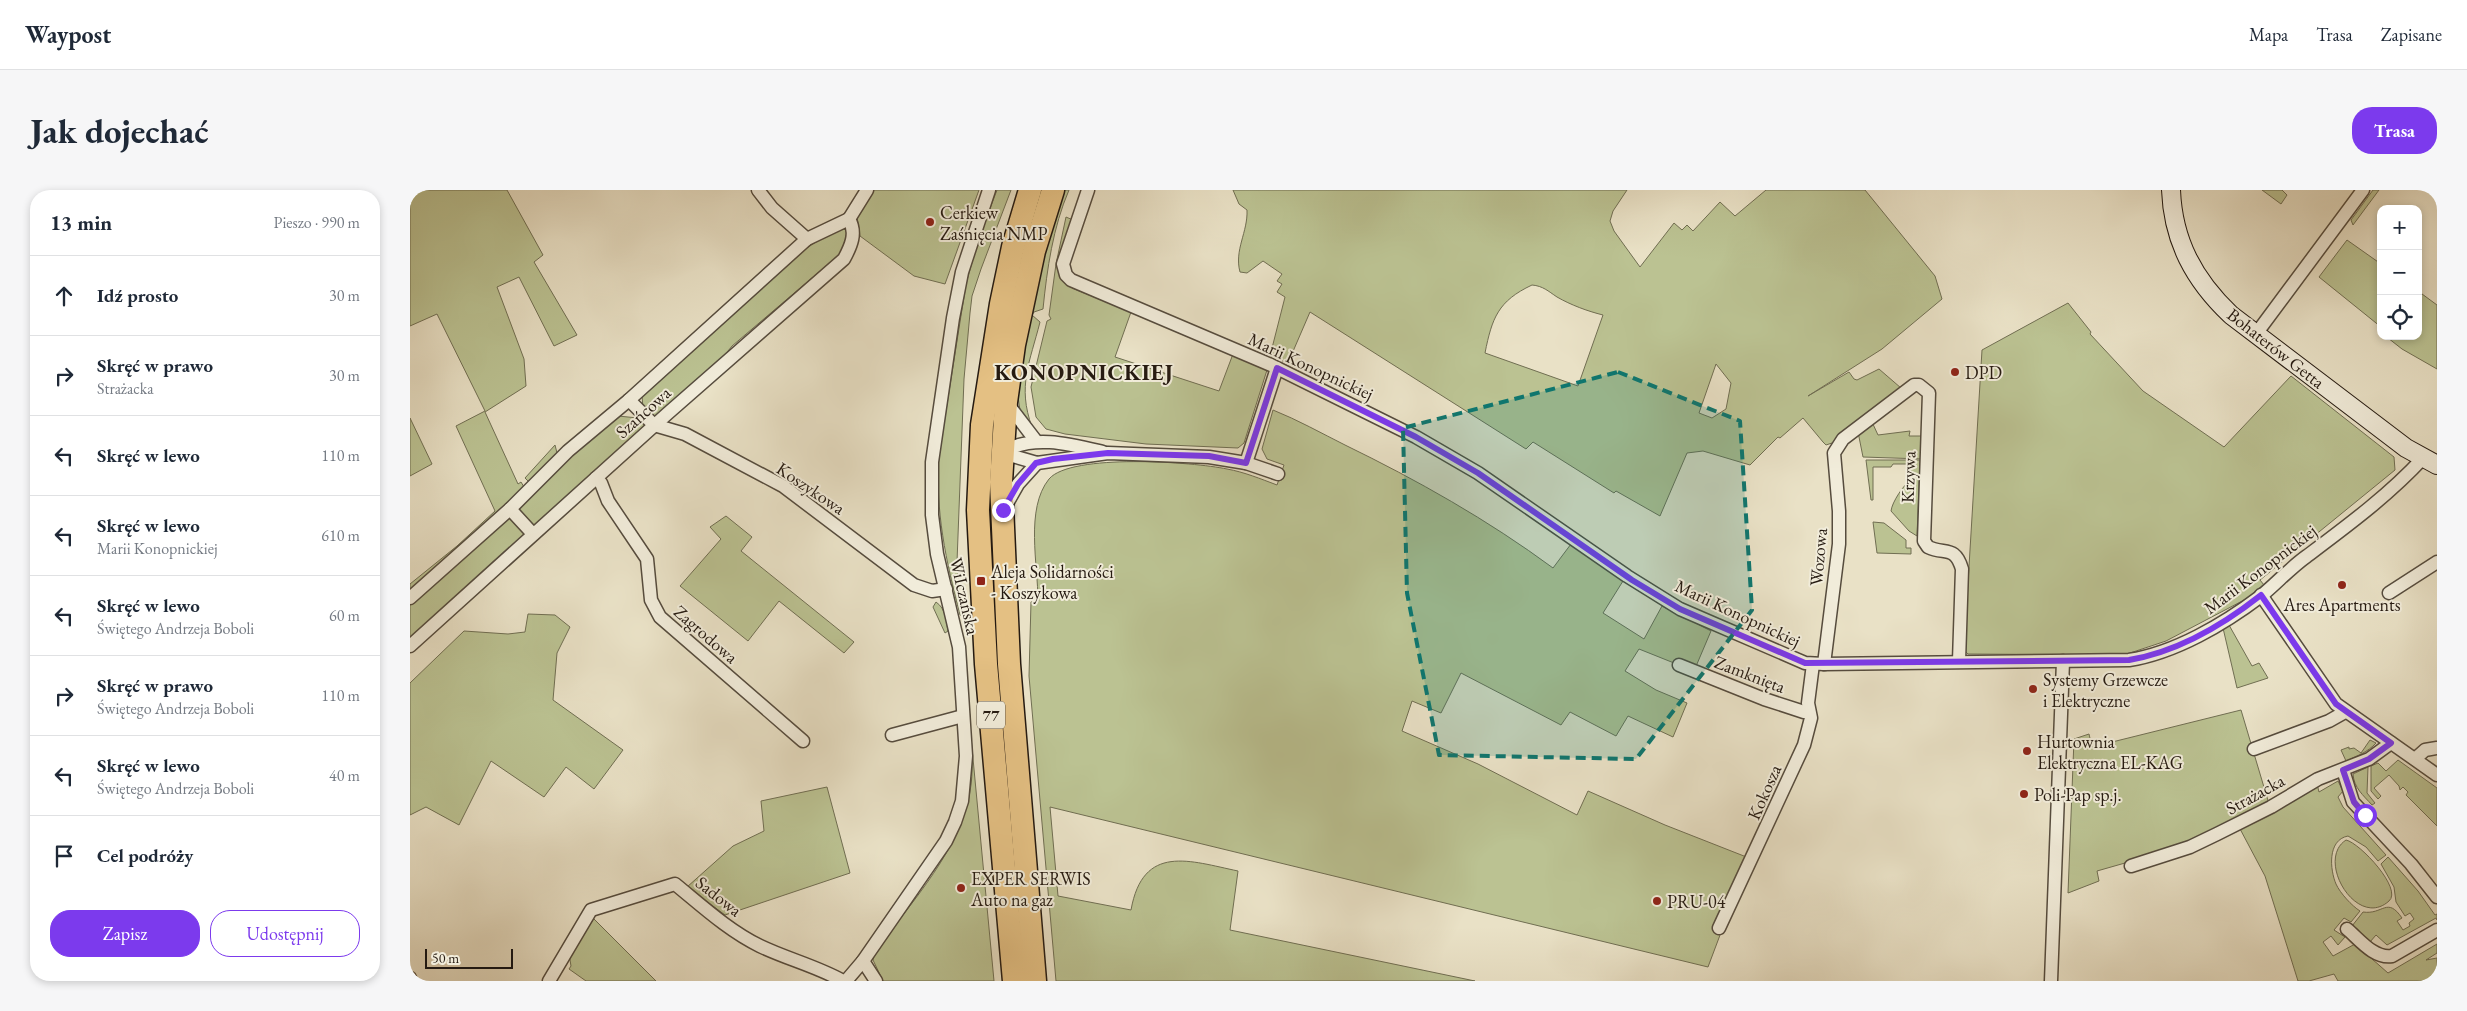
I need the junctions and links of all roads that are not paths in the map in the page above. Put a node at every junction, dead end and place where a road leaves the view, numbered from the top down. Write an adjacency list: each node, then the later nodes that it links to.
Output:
1 (758, 190): 10 (street)
2 (867, 190): 9 (street)
3 (989, 190): 29 (street, WiIczańska)
4 (1030, 190): 17 (highway, 77)
5 (1053, 190): 14 (highway, 77)
6 (1088, 190): 12 (street, Marii Konopnickiej)
7 (2170, 190): 11 (main road, Bohaterów Getta)
8 (2363, 190): 11 (street)
9 (849, 219): 10 (street, Szańcowa); 15 (street, Szańcowa)
10 (807, 240): 13 (street, Szańcowa)
11 (2256, 334): 20 (main road, Bohaterów Getta)
12 (1277, 368): 22 (street); 36 (street, Marii Konopnickiej)
13 (629, 400): 15 (street, Koszykowa); 25 (street, Szańcowa)
14 (1006, 402): 16 (street); 17 (highway, 77)
15 (654, 425): 24 (street, Szańcowa); 29 (street, Koszykowa)
16 (1036, 441): 17 (street); 18 (street)
17 (991, 451): 21 (street); 26 (highway, 77); 58 (highway, 77)
18 (1108, 453): 21 (street); 22 (street)
19 (1834, 453): 34 (street, Krzywa); 36 (street, Wozowa)
20 (2430, 461): 31 (street, Marii Konopnickiej)
21 (1036, 463): 26 (street)
22 (1246, 463): 23 (street)
23 (1278, 474)
24 (596, 478): 27 (street, Szańcowa); 42 (street, Zagrodowa)
25 (510, 508): 27 (street); 32 (street, Szańcowa)
26 (1003, 510): 59 (highway, 77)
27 (534, 534): 33 (street, Szańcowa)
28 (2437, 562): 30 (street)
29 (946, 589): 40 (street, WiIczańska)
30 (2389, 593)
31 (2261, 595): 35 (street, Marii Konopnickiej); 39 (street)
32 (410, 598)
33 (410, 646)
34 (1959, 661): 35 (street, Marii Konopnickiej); 36 (street, Marii Konopnickiej)
35 (2064, 661): 60 (street)
36 (1819, 664): 38 (street, Kokosza)
37 (1679, 665): 38 (street, Zamknięta)
38 (1809, 711): 51 (street, Kokosza)
39 (2344, 712): 43 (street); 45 (street)
40 (963, 716): 41 (street); 54 (street, WiIczańska)
41 (892, 735)
42 (803, 741)
43 (2391, 743): 46 (street); 47 (street, Strażacka)
44 (2437, 748): 46 (street)
45 (2254, 749)
46 (2415, 759): 48 (street)
47 (2343, 770): 49 (street, Strażacka); 50 (street)
48 (2437, 775)
49 (2131, 866)
50 (2437, 897)
51 (1719, 928)
52 (2347, 929): 53 (street)
53 (2437, 930)
54 (863, 961): 56 (street, WiIczańska); 57 (street)
55 (549, 981): 56 (street, Sadowa)
56 (844, 981)
57 (876, 981)
58 (1014, 981)
59 (1035, 981)
60 (2051, 981)

